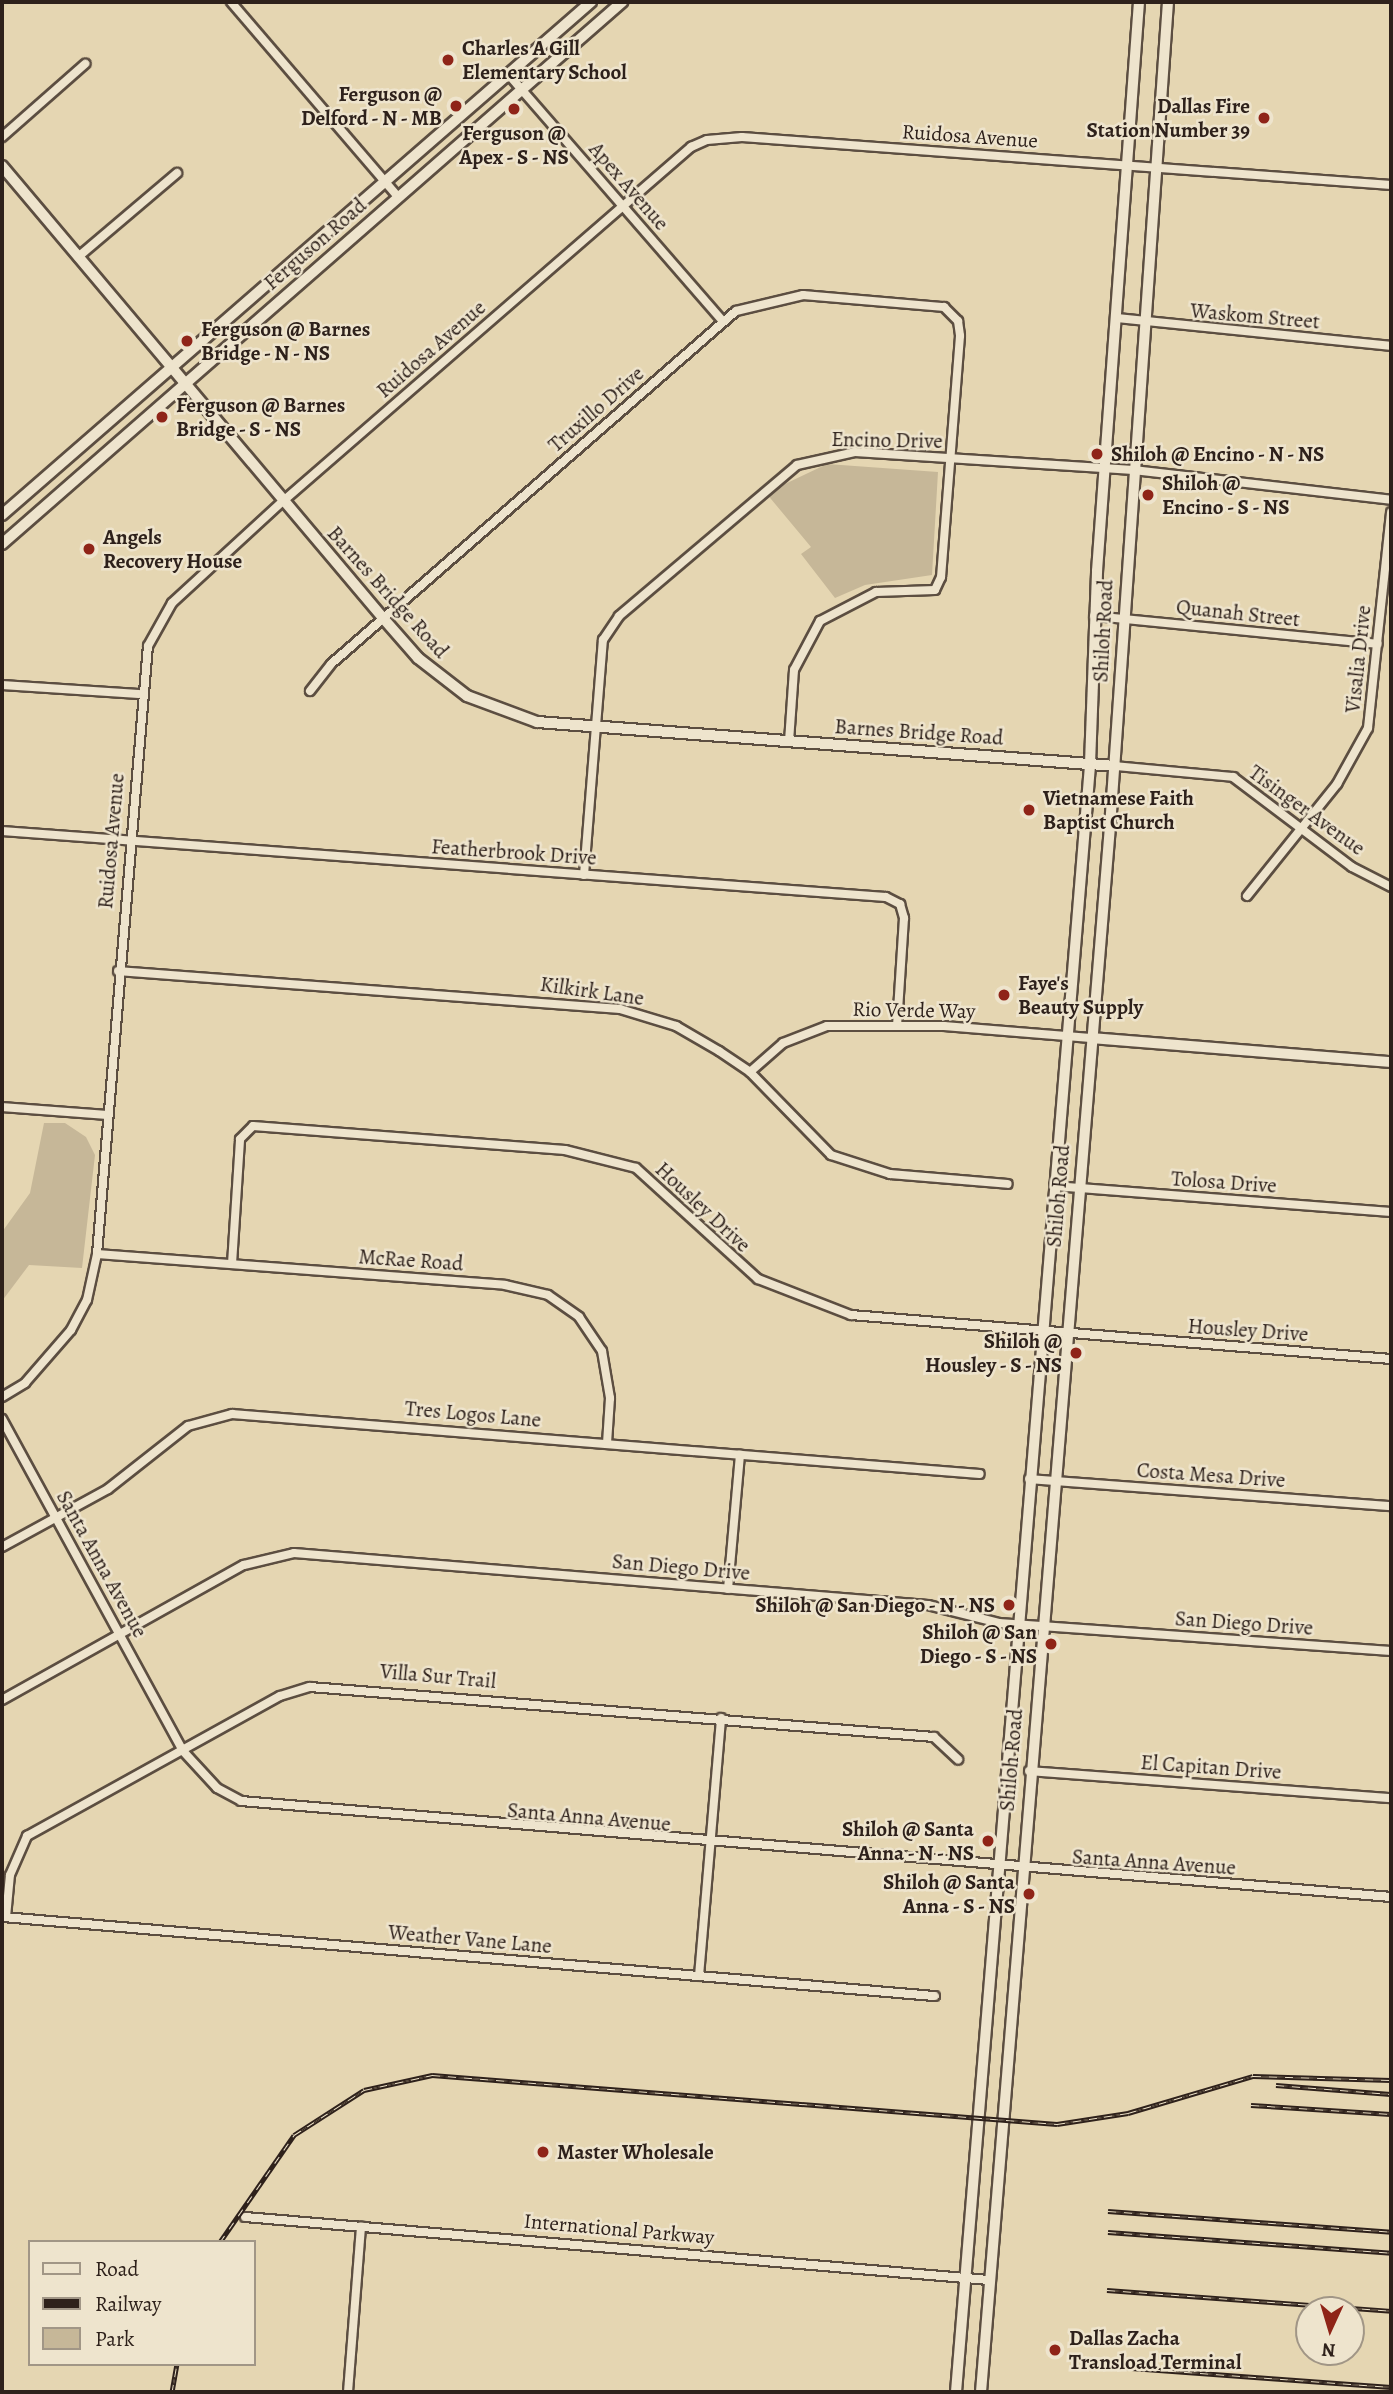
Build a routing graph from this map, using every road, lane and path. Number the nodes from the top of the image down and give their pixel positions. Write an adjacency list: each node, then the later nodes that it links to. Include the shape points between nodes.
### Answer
1 (231, 2): 14 (street)
2 (591, 2): 7 (main road, Ferguson Road)
3 (621, 2): 8 (main road, Ferguson Road)
4 (1139, 2): 10 (main road, Shiloh Road)
5 (1168, 2): 12 (main road, Shiloh Road)
6 (85, 64): 9 (street)
7 (508, 74): 8 (street, Apex Avenue); 14 (main road, Ferguson Road)
8 (522, 89): 16 (main road, Ferguson Road); 17 (street, Apex Avenue)
9 (2, 137)
10 (1127, 165): 12 (street, Ruidosa Avenue); 17 (street, Ruidosa Avenue, via 724,136 691,147); 19 (main road, Shiloh Road)
11 (2, 166): 18 (main road, Barnes Bridge Road)
12 (1155, 167): 15 (street, Ruidosa Avenue); 21 (main road, Shiloh Road)
13 (177, 173): 18 (street)
14 (385, 181): 16 (street); 23 (main road, Ferguson Road)
15 (1391, 185)
16 (398, 197): 24 (main road, Ferguson Road)
17 (623, 206): 20 (street, Apex Avenue); 29 (street, Ruidosa Avenue)
18 (78, 257): 23 (main road, Barnes Bridge Road)
19 (1116, 318): 21 (street, Waskom Street); 26 (main road, Shiloh Road)
20 (723, 321): 25 (street, Truxillo Drive, via 755,302 803,295 944,307 958,321); 34 (street, Truxillo Drive)
21 (1144, 323): 22 (street, Waskom Street); 27 (main road, Shiloh Road)
22 (1391, 346)
23 (172, 368): 24 (main road, Barnes Bridge Road); 31 (main road, Ferguson Road)
24 (185, 384): 29 (main road, Barnes Bridge Road); 32 (main road, Ferguson Road)
25 (953, 459): 26 (street, Encino Drive); 40 (street, Encino Drive, via 824,455 775,479 611,624 601,652); 41 (street, via 935,590 876,592 820,621 794,670)
26 (1106, 469): 27 (street, Encino Drive); 33 (main road, Shiloh Road)
27 (1133, 470): 28 (street, Encino Drive); 35 (main road, Shiloh Road)
28 (1391, 500)
29 (282, 502): 34 (main road, Barnes Bridge Road); 39 (street, Ruidosa Avenue, via 172,603 148,646)
30 (1391, 512): 36 (street, Visalia Drive)
31 (2, 515)
32 (2, 544)
33 (1094, 616): 35 (street, Quanah Street); 42 (main road, Shiloh Road)
34 (383, 618): 38 (street, Truxillo Drive); 40 (main road, Barnes Bridge Road, via 445,682 479,702 513,717)
35 (1124, 619): 36 (street, Quanah Street); 43 (main road, Shiloh Road)
36 (1378, 645): 44 (street, Visalia Drive, via 1368,728)
37 (2, 685): 39 (street)
38 (310, 691)
39 (139, 694): 46 (street, Ruidosa Avenue)
40 (595, 727): 41 (main road, Barnes Bridge Road); 47 (street, Encino Drive)
41 (789, 741): 42 (main road, Barnes Bridge Road)
42 (1090, 764): 43 (main road, Barnes Bridge Road); 52 (main road, Shiloh Road)
43 (1115, 766): 44 (street, Tisinger Avenue, via 1233,777); 53 (main road, Shiloh Road)
44 (1303, 827): 48 (street, Tisinger Avenue, via 1352,867); 49 (street, Visalia Drive)
45 (2, 831): 46 (street, Featherbrook Drive)
46 (129, 841): 47 (street, Featherbrook Drive); 50 (street, Ruidosa Avenue)
47 (584, 875): 51 (street, Featherbrook Drive, via 886,897 900,904)
48 (1391, 887)
49 (1247, 896)
50 (118, 971): 55 (street, Kilkirk Lane, via 620,1009 676,1026); 57 (street, Ruidosa Avenue)
51 (897, 1026): 52 (street, Rio Verde Way); 55 (street, Rio Verde Way, via 804,1032)
52 (1068, 1035): 53 (street, Rio Verde Way); 59 (main road, Shiloh Road)
53 (1091, 1038): 54 (main road); 60 (main road, Shiloh Road)
54 (1391, 1062)
55 (750, 1072): 58 (street, Kilkirk Lane, via 813,1143 859,1168)
56 (2, 1107): 57 (street)
57 (107, 1115): 62 (street, Ruidosa Avenue)
58 (1008, 1184)
59 (1054, 1186): 60 (street, Tolosa Drive); 64 (main road, Shiloh Road)
60 (1078, 1188): 61 (street, Tolosa Drive); 65 (main road, Shiloh Road)
61 (1391, 1212)
62 (97, 1254): 63 (street, McRae Road); 67 (street, Ruidosa Avenue, via 87,1300 71,1330 25,1383)
63 (232, 1264): 64 (street, Housley Drive, via 240,1139 253,1126 565,1150 636,1168 737,1264 813,1306 891,1320); 69 (street, McRae Road, via 505,1284 548,1295 579,1317 602,1351 610,1398)
64 (1041, 1332): 65 (street, Housley Drive); 72 (main road, Shiloh Road)
65 (1065, 1334): 66 (street, Housley Drive); 73 (main road, Shiloh Road)
66 (1391, 1359)
67 (2, 1397)
68 (2, 1419): 75 (street, Santa Anna Avenue)
69 (607, 1443): 70 (street, Tres Logos Lane); 75 (street, Tres Logos Lane, via 232,1414 188,1426 116,1485)
70 (740, 1455): 71 (street, Tres Logos Lane); 77 (street)
71 (980, 1474)
72 (1029, 1479): 73 (street, Costa Mesa Drive); 78 (main road, Shiloh Road)
73 (1052, 1481): 74 (street, Costa Mesa Drive); 79 (main road, Shiloh Road)
74 (1391, 1506)
75 (55, 1518): 76 (street, Tres Logos Lane); 80 (street, Santa Anna Avenue)
76 (2, 1547)
77 (728, 1589): 78 (street, San Diego Drive, via 928,1605); 80 (street, San Diego Drive, via 295,1553 244,1566)
78 (1017, 1624): 79 (street, San Diego Drive); 89 (main road, Shiloh Road)
79 (1041, 1626): 81 (street, San Diego Drive); 86 (main road, Shiloh Road)
80 (121, 1633): 82 (street, San Diego Drive); 84 (street, Santa Anna Avenue)
81 (1391, 1651)
82 (2, 1700)
83 (721, 1718): 84 (street, Villa Sur Trail, via 320,1687 280,1696); 85 (street, Villa Sur Trail, via 934,1737); 88 (street)
84 (183, 1751): 88 (street, Santa Anna Avenue, via 216,1788 265,1808); 92 (street, Villa Sur Trail, via 27,1836 10,1875)
85 (958, 1759)
86 (1029, 1771): 87 (street, El Capitan Drive); 90 (main road, Shiloh Road)
87 (1391, 1798)
88 (711, 1845): 89 (street, Santa Anna Avenue); 93 (street)
89 (996, 1868): 90 (street, Santa Anna Avenue); 97 (main road, Shiloh Road)
90 (1021, 1870): 91 (street, Santa Anna Avenue); 98 (main road, Shiloh Road)
91 (1391, 1897)
92 (4, 1917): 93 (street, Weather Vane Lane)
93 (699, 1976): 94 (street, Weather Vane Lane)
94 (935, 1996)
95 (245, 2217): 96 (street, International Parkway)
96 (360, 2227): 97 (street, International Parkway); 99 (street)
97 (964, 2277): 98 (street, International Parkway); 100 (main road, Shiloh Road)
98 (989, 2280): 101 (main road, Shiloh Road)
99 (348, 2392)
100 (956, 2392)
101 (981, 2392)

